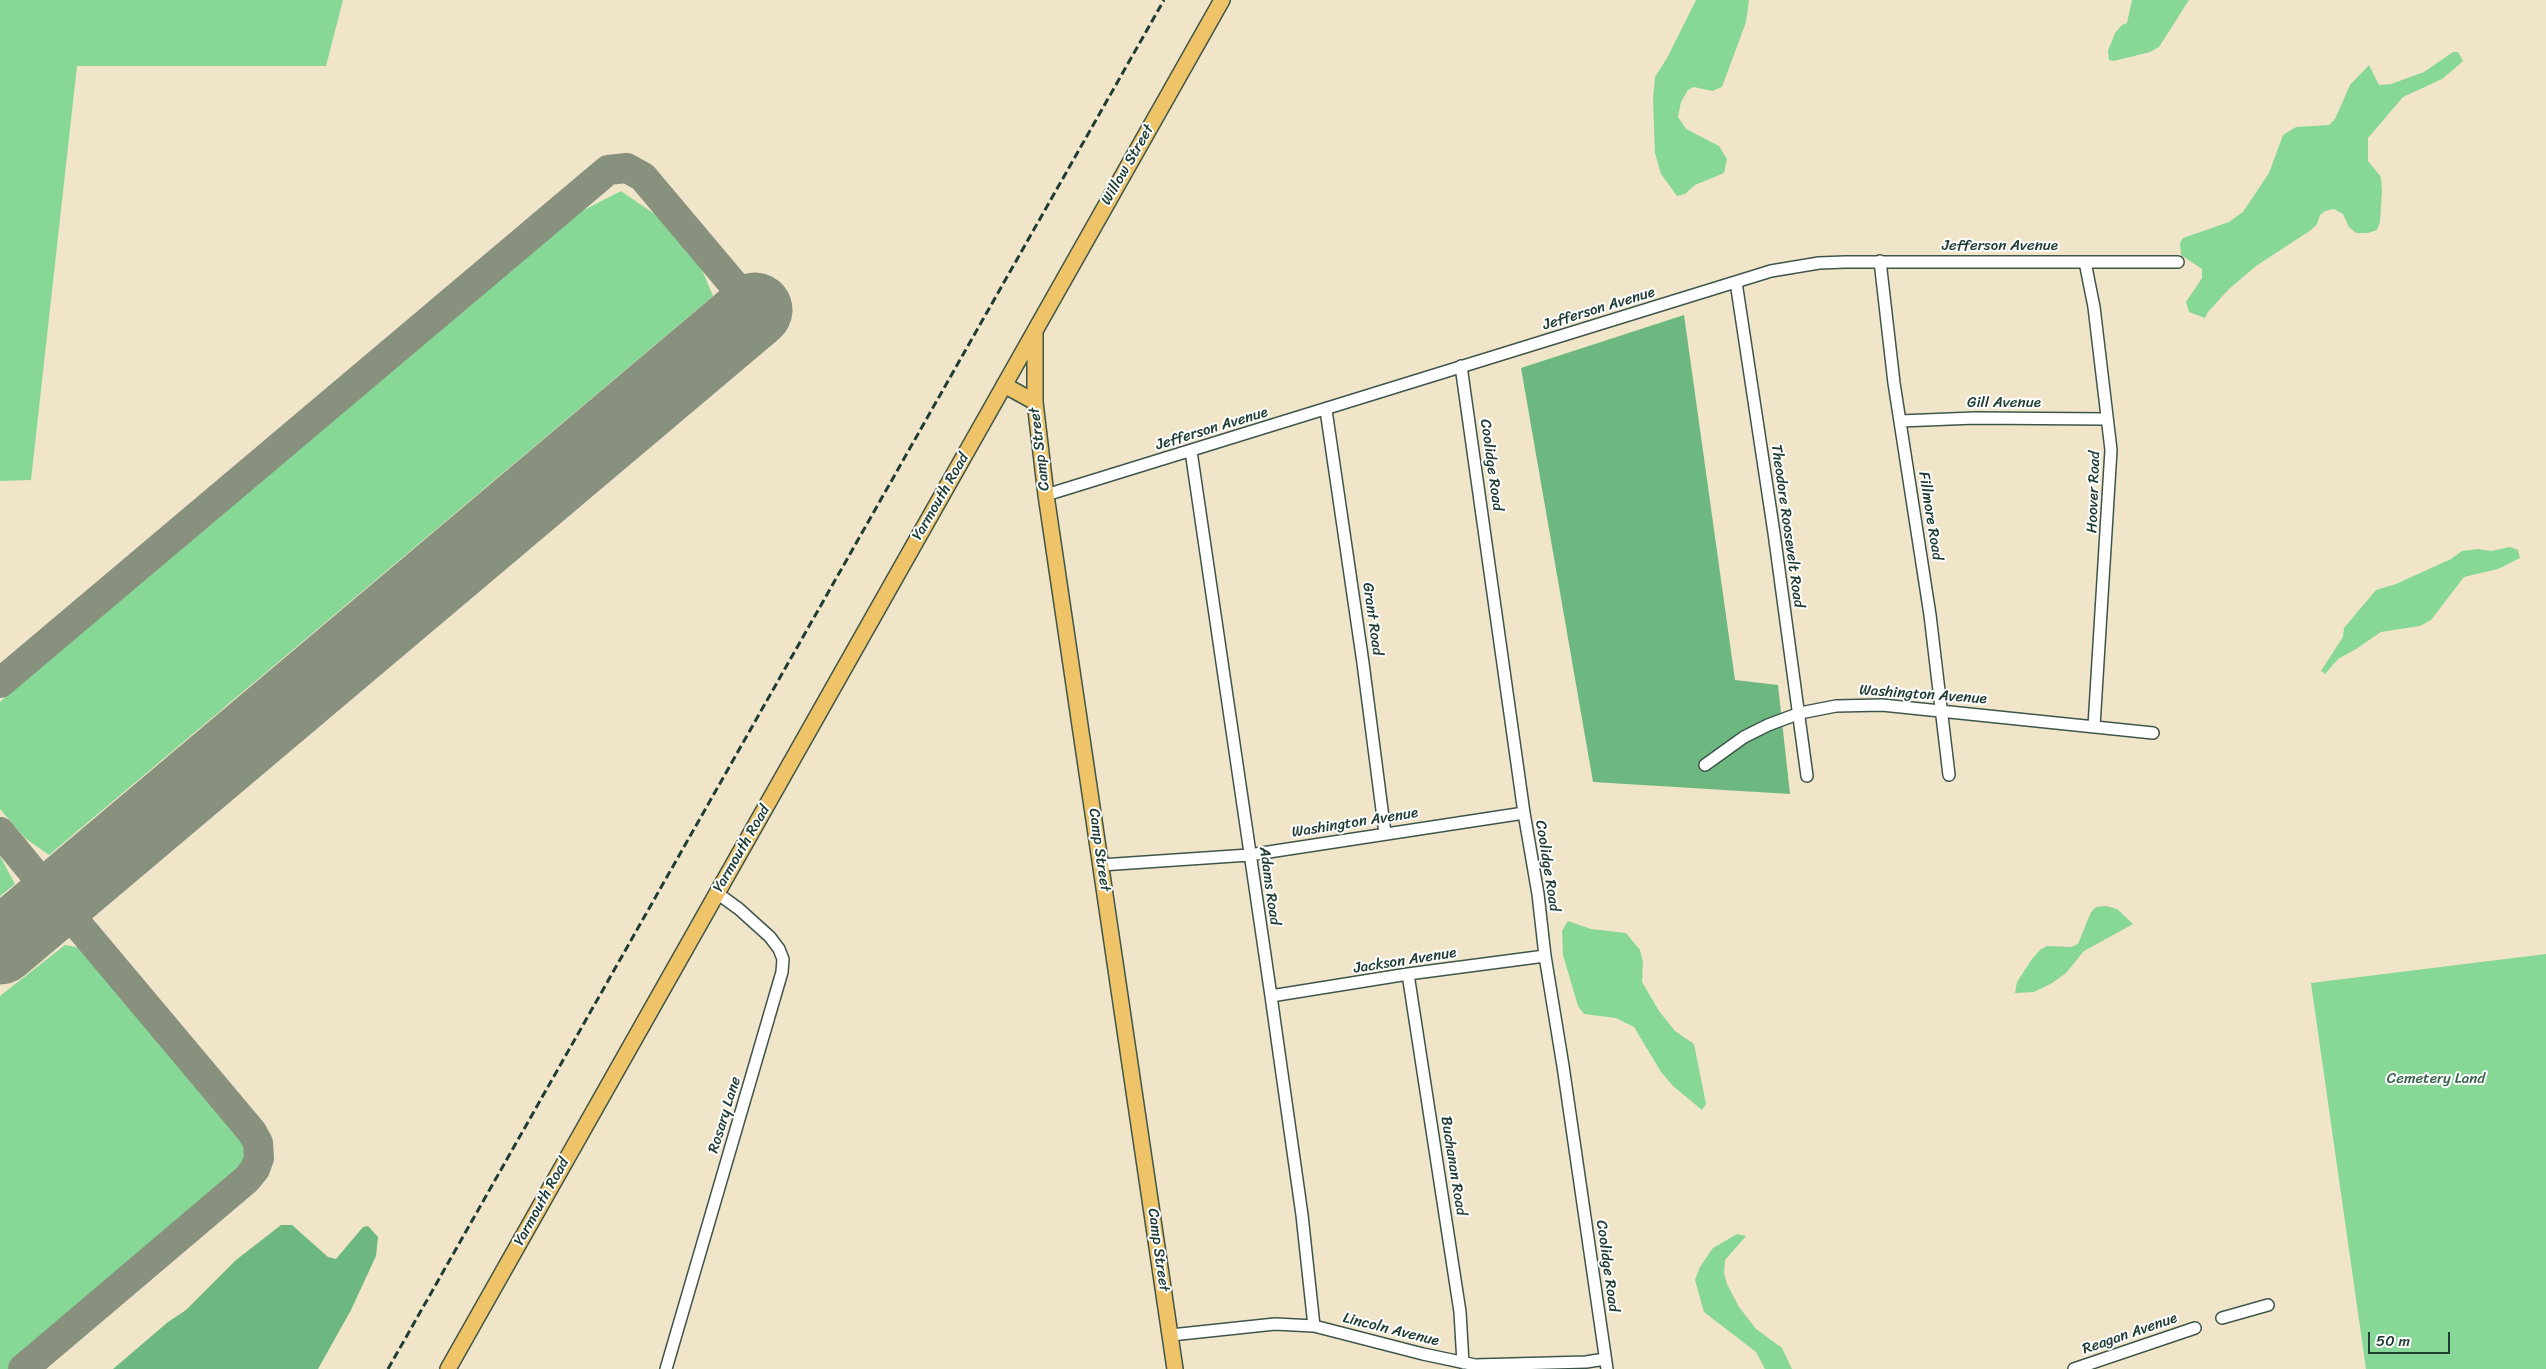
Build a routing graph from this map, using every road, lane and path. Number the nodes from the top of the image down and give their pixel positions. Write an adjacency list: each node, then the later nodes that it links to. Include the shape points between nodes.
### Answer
1 (1222, 0): 6 (main road, Willow Street)
2 (1880, 261): 3 (street, Jefferson Avenue); 5 (street, Jefferson Avenue, via 1819,263 1771,271); 12 (street, Fillmore Road)
3 (2085, 262): 4 (street, Jefferson Avenue); 11 (street, Hoover Road)
4 (2178, 262)
5 (1736, 282): 7 (street, Jefferson Avenue); 16 (street, Theodore Roosevelt Road)
6 (1035, 329): 8 (main road, Yarmouth Road); 9 (main road, Camp Street)
7 (1461, 366): 10 (street, Jefferson Avenue); 22 (street, Coolidge Road)
8 (1004, 385): 9 (main road); 26 (main road, Yarmouth Road)
9 (1034, 402): 14 (main road, Camp Street)
10 (1326, 410): 13 (street, Jefferson Avenue); 23 (street, Grant Road, via 1362,653)
11 (2108, 419): 12 (street, Gill Avenue, via 1975,418); 17 (street, Hoover Road, via 2110,479)
12 (1900, 422): 15 (street, Fillmore Road, via 1930,615)
13 (1191, 451): 14 (street, Jefferson Avenue); 24 (street, Adams Road)
14 (1046, 495): 25 (main road, Camp Street)
15 (1940, 710): 16 (street, Washington Avenue, via 1868,704); 17 (street, Washington Avenue); 20 (street, Fillmore Road)
16 (1800, 713): 19 (street, Washington Avenue, via 1744,738); 21 (street, Theodore Roosevelt Road)
17 (2094, 726): 18 (street, Washington Avenue)
18 (2153, 732)
19 (1705, 765)
20 (1949, 775)
21 (1807, 776)
22 (1524, 813): 23 (street, Washington Avenue); 27 (street, Coolidge Road)
23 (1384, 833): 24 (street, Washington Avenue)
24 (1249, 855): 25 (street, Washington Avenue); 29 (street, Adams Road)
25 (1101, 865): 34 (main road, Camp Street)
26 (716, 893): 37 (main road, Yarmouth Road); 38 (street, Rosary Lane, via 770,937 783,959 782,972)
27 (1545, 956): 28 (street, Jackson Avenue); 36 (street, Coolidge Road)
28 (1408, 974): 29 (street, Jackson Avenue); 35 (street, Buchanan Road, via 1460,1312)
29 (1271, 996): 32 (street, Adams Road, via 1302,1214)
30 (2268, 1305): 31 (street)
31 (2222, 1318)
32 (1314, 1326): 34 (street, Lincoln Avenue, via 1275,1324); 35 (street, Lincoln Avenue)
33 (2195, 1328): 40 (street, Reagan Avenue)
34 (1171, 1335): 39 (main road, Camp Street)
35 (1462, 1363): 36 (street, Lincoln Avenue)
36 (1606, 1364)
37 (448, 1369)
38 (666, 1369)
39 (1174, 1369)
40 (2074, 1369)

